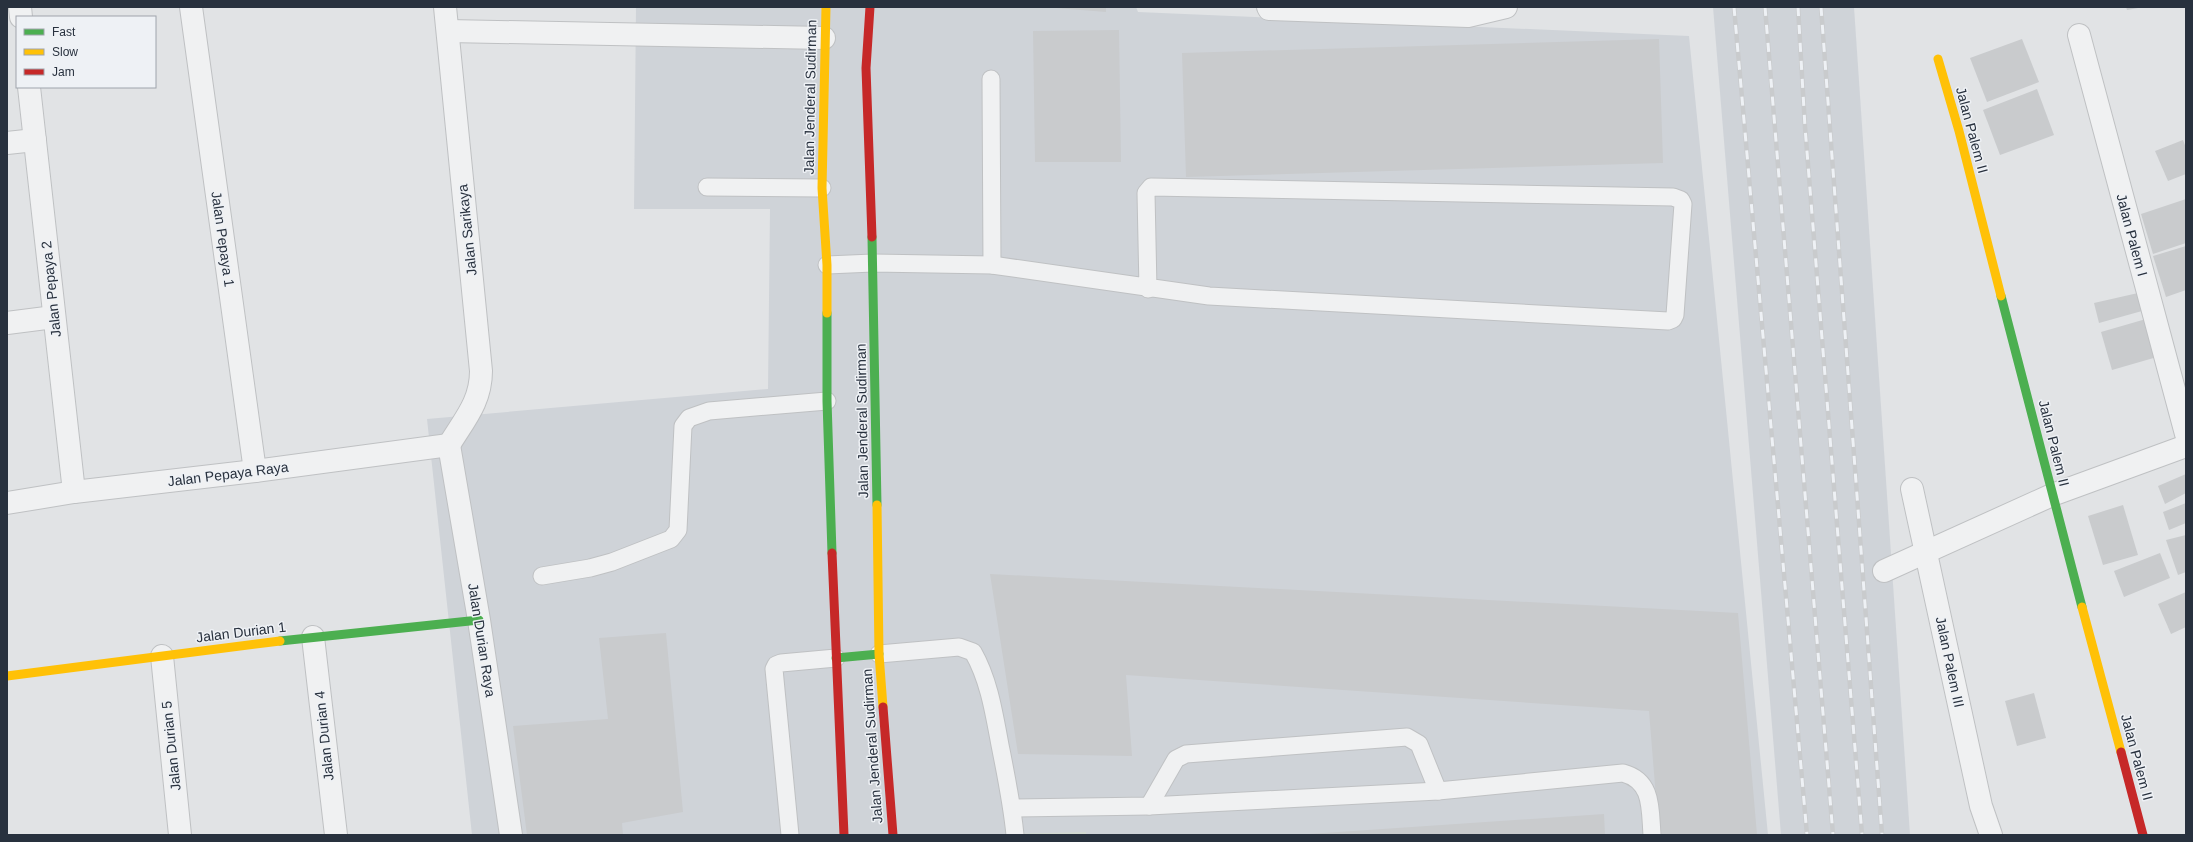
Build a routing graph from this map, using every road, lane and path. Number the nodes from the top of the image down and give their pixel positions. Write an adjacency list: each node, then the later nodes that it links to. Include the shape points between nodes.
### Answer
1 (191, 7): 27 (street, Jalan Pepaya 1)
2 (445, 7): 7 (street, Jalan Sarikaya)
3 (826, 7): 9 (main road, Jalan Jenderal Sudirman)
4 (870, 7): 17 (main road, Jalan Jenderal Sudirman, via 866,68)
5 (1268, 7): 6 (street, via 1468,16)
6 (1506, 7)
7 (448, 31): 9 (street); 25 (street, Jalan Sarikaya, via 481,371 481,387 476,401)
8 (2079, 35): 24 (street, Jalan Palem I)
9 (824, 38): 16 (main road, Jalan Jenderal Sudirman)
10 (1938, 59): 30 (main road, Jalan Palem II, via 1961,138)
11 (991, 79): 19 (lane)
12 (29, 88): 13 (street, Jalan Pepaya 2)
13 (35, 140): 14 (street); 21 (street, Jalan Pepaya 2)
14 (7, 143)
15 (707, 187): 16 (lane)
16 (822, 188): 18 (main road, Jalan Jenderal Sudirman)
17 (873, 263): 18 (lane); 19 (lane); 37 (main road, Jalan Jenderal Sudirman)
18 (827, 265): 23 (main road, Jalan Jenderal Sudirman)
19 (992, 265): 20 (lane)
20 (1148, 289): 20 (lane, via 1146,193 1152,188 1673,197 1681,200 1683,204 1675,314 1673,319 1668,321 1209,296)
21 (54, 317): 22 (street); 29 (street, Jalan Pepaya 2)
22 (7, 323)
23 (827, 401): 34 (lane, via 709,411 689,418 683,426 678,530 671,539 612,562); 39 (main road, Jalan Jenderal Sudirman)
24 (2186, 434)
25 (449, 445): 27 (street, Jalan Pepaya Raya); 35 (street, Jalan Durian Raya)
26 (2186, 446): 30 (street)
27 (254, 471): 29 (street, Jalan Pepaya Raya)
28 (1912, 489): 32 (street, Jalan Palem III)
29 (74, 492): 31 (street, Jalan Pepaya Raya)
30 (2052, 495): 32 (street); 53 (main road, Jalan Palem II)
31 (7, 503)
32 (1925, 551): 33 (street); 52 (street, Jalan Palem III, via 1981,806)
33 (1884, 571)
34 (542, 576)
35 (479, 620): 36 (main road, Jalan Durian 1); 46 (street, Jalan Durian Raya)
36 (313, 637): 38 (main road, Jalan Durian 1); 45 (street, Jalan Durian 4)
37 (879, 654): 39 (main road); 43 (lane, via 959,647 973,652 981,667 991,701); 49 (main road, Jalan Jenderal Sudirman)
38 (162, 656): 40 (main road, Jalan Durian 1); 44 (street, Jalan Durian 5)
39 (836, 658): 47 (lane, via 781,663 774,669); 48 (main road, Jalan Jenderal Sudirman)
40 (7, 676)
41 (1438, 791): 42 (lane); 42 (lane, via 1419,744 1407,737 1186,754 1176,759); 51 (lane, via 1623,773 1633,776 1641,783 1650,802)
42 (1149, 806): 43 (lane)
43 (1012, 808): 50 (lane)
44 (180, 835)
45 (336, 835)
46 (511, 835)
47 (790, 835)
48 (844, 835)
49 (893, 835)
50 (1015, 835)
51 (1652, 835)
52 (1991, 835)
53 (2143, 835)

